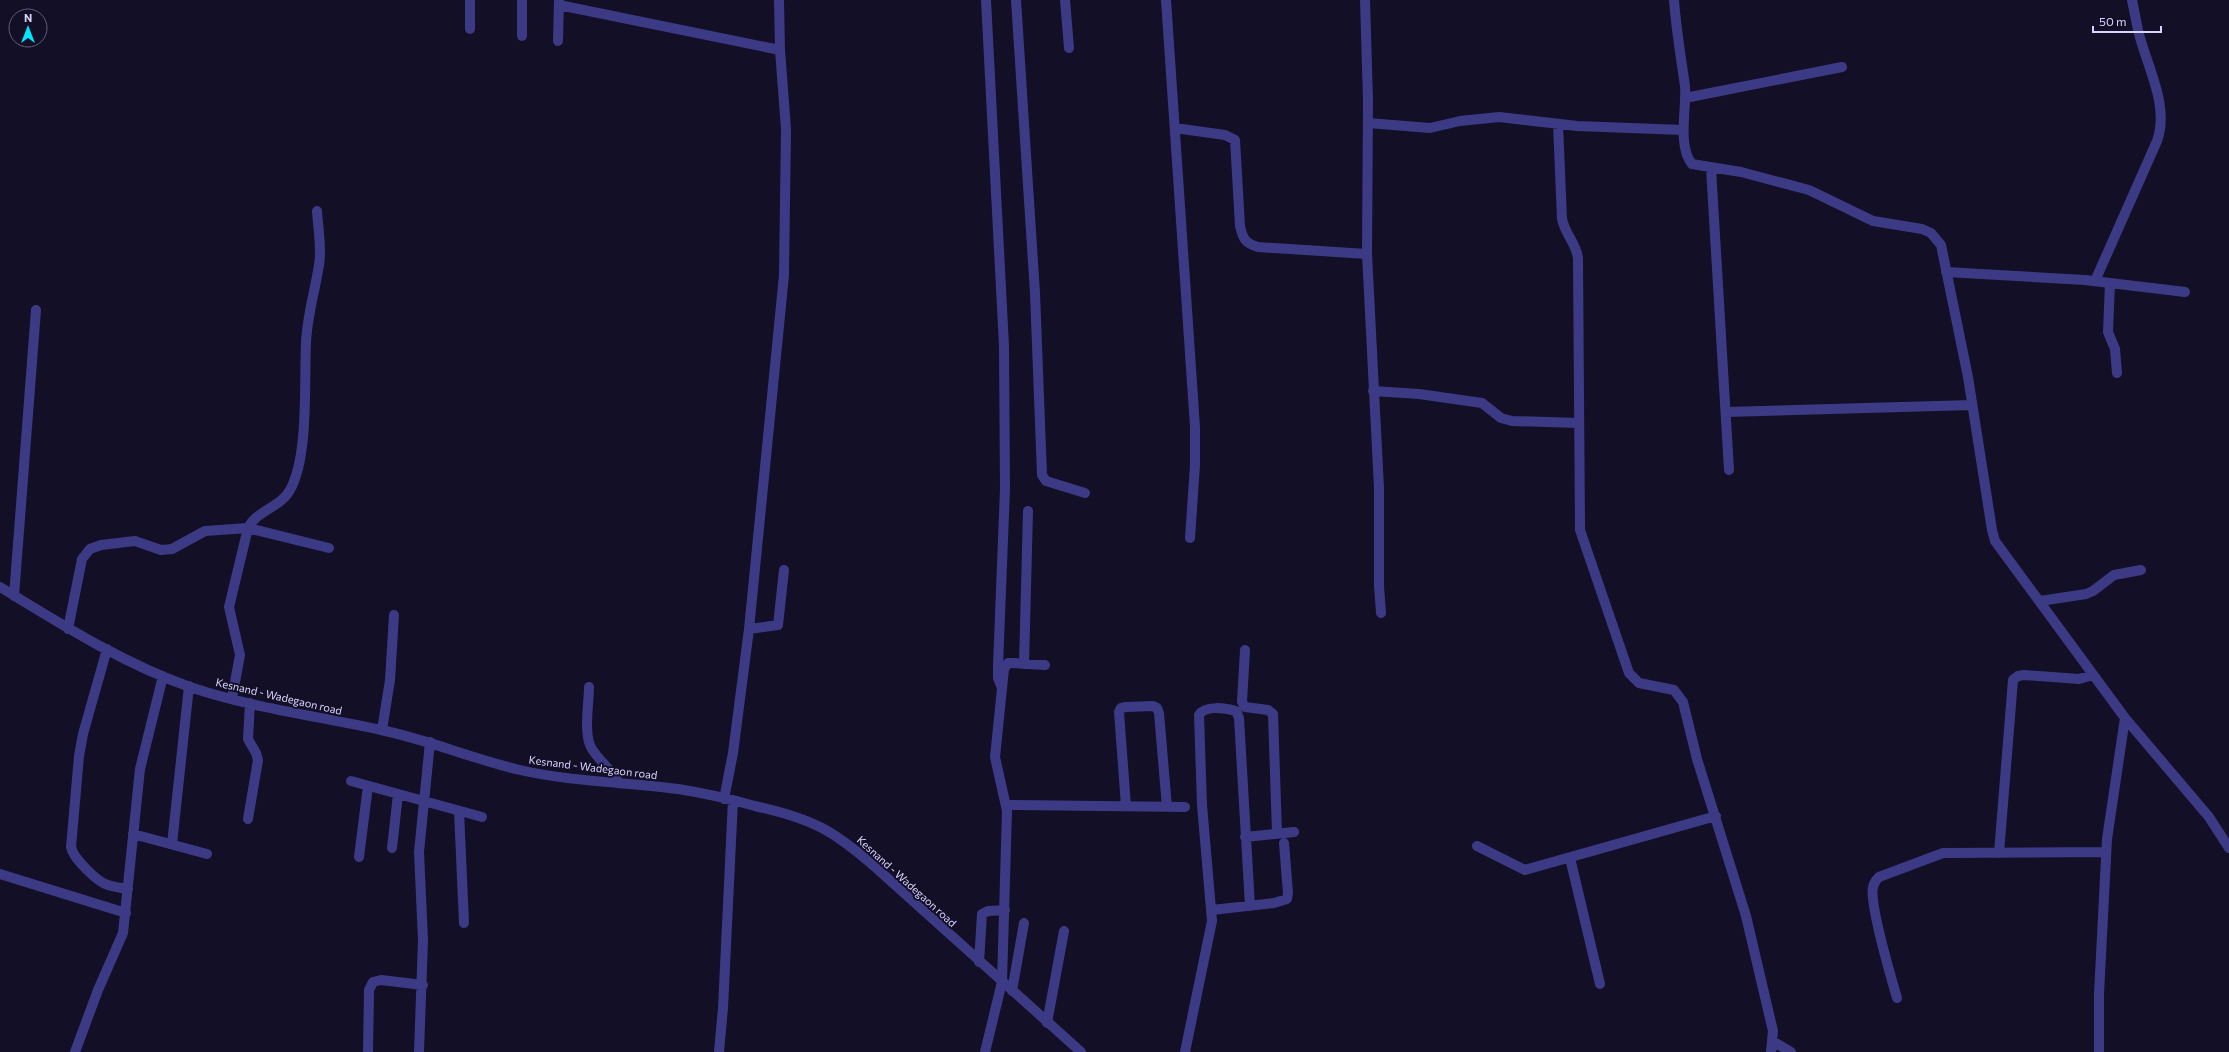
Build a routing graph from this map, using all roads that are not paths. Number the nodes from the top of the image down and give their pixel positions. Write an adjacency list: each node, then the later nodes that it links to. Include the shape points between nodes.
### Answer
1 (470, 0): 12 (street)
2 (522, 0): 13 (street)
3 (779, 0): 16 (street)
4 (986, 0): 59 (street, via 1004,346 1005,489 998,666 998,678)
5 (1016, 0): 37 (street, via 1035,293 1042,475 1046,481)
6 (1065, 0): 15 (street)
7 (1166, 0): 21 (street)
8 (1365, 0): 19 (street)
9 (1674, 0): 18 (street)
10 (2132, 0): 27 (street, via 2138,31 2156,88 2160,129)
11 (559, 2): 14 (street); 16 (street)
12 (470, 30)
13 (522, 36)
14 (558, 41)
15 (1069, 48)
16 (780, 50): 50 (street, via 786,129 784,276)
17 (1842, 67): 18 (street)
18 (1685, 98): 22 (street)
19 (1368, 123): 20 (street, via 1430,128 1460,121 1499,117); 25 (street)
20 (1558, 124): 22 (street); 35 (street, via 1562,220 1574,242 1578,258)
21 (1175, 128): 25 (street, via 1225,135 1235,140 1240,226 1246,243 1258,247); 40 (street, via 1195,427 1196,465)
22 (1684, 130): 23 (street, via 1689,160 1692,164)
23 (1711, 168): 26 (street, via 1741,172 1800,187 1873,221 1922,229 1931,233 1941,245); 34 (street)
24 (317, 211): 39 (street, via 319,260 308,324 304,428 298,466 286,496 252,522)
25 (1367, 254): 32 (street)
26 (1946, 272): 27 (street); 33 (street)
27 (2095, 282): 28 (street)
28 (2110, 283): 29 (street); 31 (street, via 2108,332 2117,356)
29 (2185, 292)
30 (36, 310): 45 (street)
31 (2117, 373)
32 (1373, 391): 35 (street, via 1419,394 1482,403 1501,418 1512,421); 47 (street, via 1379,488)
33 (1972, 405): 34 (street); 46 (street, via 1995,541)
34 (1726, 412): 36 (street)
35 (1579, 423): 78 (street, via 1582,539 1629,673 1639,683 1674,690 1683,702 1697,759)
36 (1730, 470)
37 (1085, 493)
38 (1028, 511): 53 (street)
39 (248, 528): 41 (street); 49 (street, via 205,530 172,549 161,550 135,541 101,545 90,549 82,559); 60 (street, via 229,607 240,655)
40 (1190, 538)
41 (330, 548)
42 (784, 570): 50 (street, via 778,625)
43 (2141, 570): 46 (street, via 2114,575 2093,592)
44 (0, 587): 45 (street, Kesnand - Wadegaon road)
45 (14, 596): 49 (street, Kesnand - Wadegaon road)
46 (2040, 601): 55 (street)
47 (1381, 614)
48 (394, 615): 65 (street, via 390,680)
49 (68, 629): 51 (street, Kesnand - Wadegaon road)
50 (749, 629): 71 (street)
51 (107, 649): 56 (street, Kesnand - Wadegaon road); 96 (street, via 78,756 71,847 76,858 101,882)
52 (1245, 650): 62 (street, via 1242,702)
53 (1024, 664): 54 (street); 59 (street, via 1006,665)
54 (1044, 665)
55 (2093, 675): 64 (street); 91 (street, via 2079,679 2024,675 2013,680)
56 (163, 676): 57 (street, Kesnand - Wadegaon road); 83 (street, via 142,757)
57 (189, 686): 60 (street, Kesnand - Wadegaon road); 86 (street)
58 (589, 687): 68 (street, via 588,742 596,756 610,769)
59 (1002, 688): 73 (street, via 995,757)
60 (232, 698): 61 (street, Kesnand - Wadegaon road)
61 (250, 703): 65 (street, Kesnand - Wadegaon road); 80 (street, via 248,739 258,760)
62 (1244, 705): 63 (street); 82 (street, via 1268,710 1273,714)
63 (1237, 713): 84 (street, via 1240,718); 99 (street, via 1229,709 1207,709 1199,715 1202,805)
64 (2125, 718): 89 (street, via 2209,817); 90 (street)
65 (382, 730): 66 (street, Kesnand - Wadegaon road)
66 (430, 742): 68 (street, Kesnand - Wadegaon road, via 520,770); 72 (street)
67 (351, 781): 69 (street)
68 (619, 783): 71 (street, Kesnand - Wadegaon road)
69 (368, 786): 70 (street); 93 (street)
70 (398, 794): 72 (street); 88 (street)
71 (729, 799): 104 (street, Kesnand - Wadegaon road, via 800,818 849,844); 115 (street, via 723,1008)
72 (423, 800): 77 (street); 107 (street, via 419,852)
73 (1007, 805): 74 (street); 98 (street)
74 (1126, 806): 75 (street); 75 (street, via 1119,712 1121,708 1126,707 1153,706 1159,713)
75 (1167, 807): 76 (street)
76 (1185, 807)
77 (459, 811): 79 (street); 101 (street)
78 (1716, 816): 94 (street); 111 (street, via 1746,916)
79 (482, 817)
80 (248, 819)
81 (1294, 832): 82 (street)
82 (1277, 833): 84 (street)
83 (133, 834): 86 (street); 96 (street)
84 (1245, 837): 97 (street)
85 (1284, 843): 97 (street, via 1287,899)
86 (172, 844): 92 (street)
87 (1477, 846): 94 (street, via 1525,870)
88 (392, 848)
89 (2229, 848)
90 (2106, 852): 91 (street); 121 (street, via 2099,994)
91 (1999, 853): 109 (street, via 1943,853 1874,881 1874,904)
92 (208, 854)
93 (359, 857)
94 (1570, 858): 106 (street)
95 (0, 874): 100 (street)
96 (128, 889): 100 (street)
97 (1250, 906): 99 (street)
98 (1005, 910): 104 (street, via 982,914); 105 (street)
99 (1212, 910): 118 (street, via 1208,942)
100 (126, 913): 112 (street, via 123,933)
101 (464, 923)
102 (1024, 923): 108 (street)
103 (1064, 931): 110 (street)
104 (979, 962): 105 (street, Kesnand - Wadegaon road)
105 (1002, 982): 108 (street, Kesnand - Wadegaon road); 116 (street)
106 (1600, 984)
107 (423, 985): 113 (street, via 381,980 373,982 369,990); 114 (street)
108 (1012, 991): 110 (street, Kesnand - Wadegaon road)
109 (1897, 998)
110 (1046, 1023): 117 (street, Kesnand - Wadegaon road)
111 (1774, 1042): 119 (street); 120 (street)
112 (75, 1052)
113 (368, 1052)
114 (420, 1052)
115 (719, 1052)
116 (985, 1052)
117 (1081, 1052)
118 (1185, 1052)
119 (1771, 1052)
120 (1791, 1052)
121 (2099, 1052)

